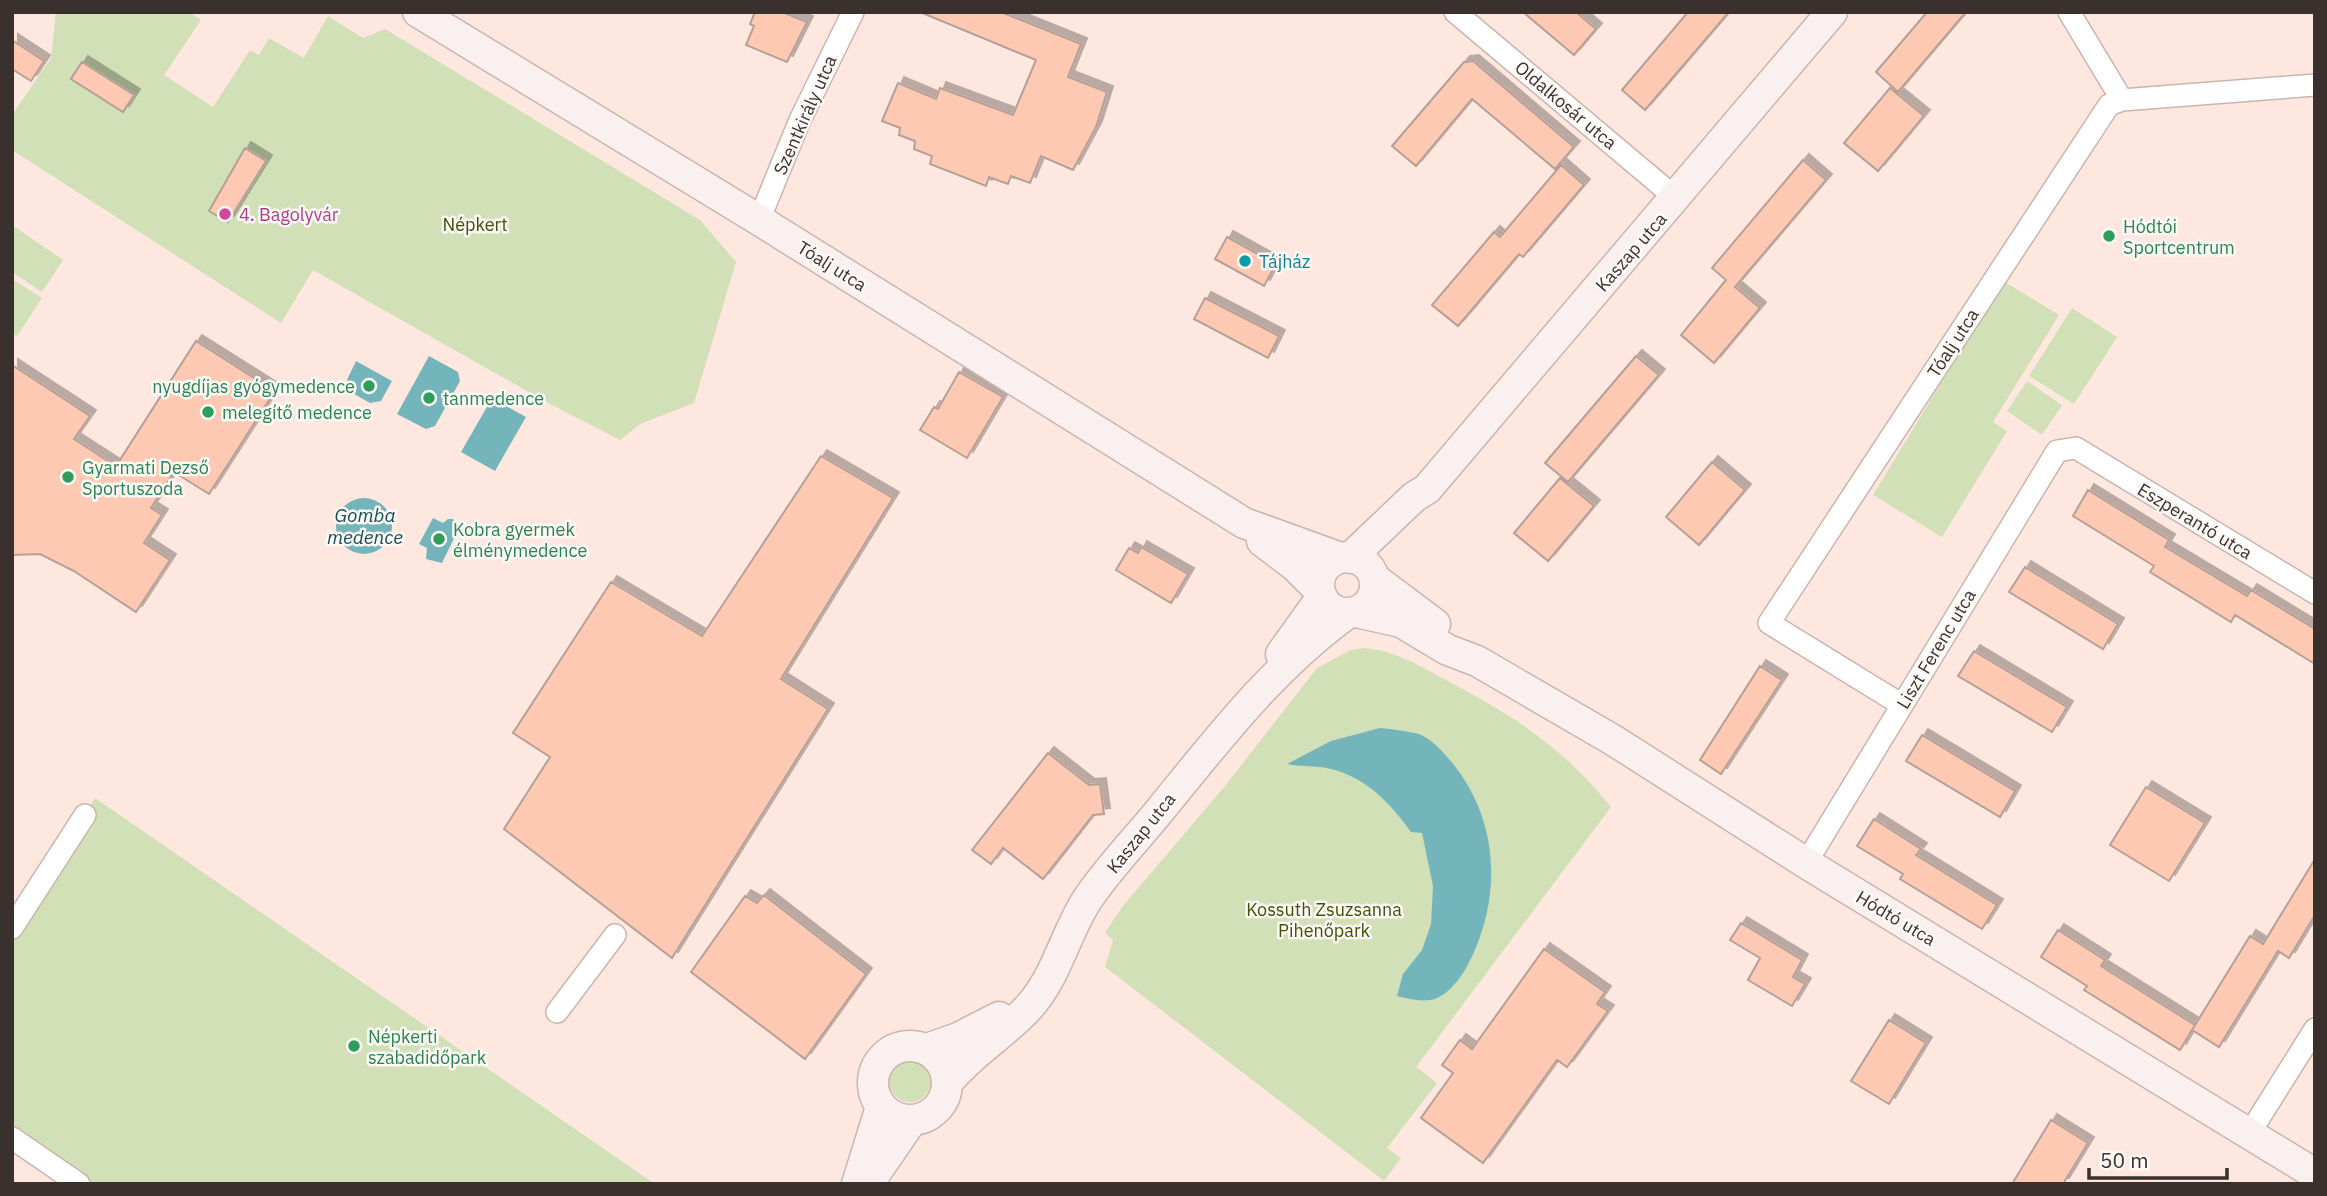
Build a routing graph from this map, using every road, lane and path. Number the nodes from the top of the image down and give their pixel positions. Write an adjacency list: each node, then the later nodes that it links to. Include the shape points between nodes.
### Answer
1 (418, 12): 9 (street, Tóalj utca)
2 (853, 12): 9 (street, Szentkirály utca, via 800,120)
3 (1455, 12): 8 (street, Oldalkosár utca)
4 (1832, 12): 8 (street, Kaszap utca)
5 (2069, 12): 7 (street)
6 (2315, 85): 7 (street)
7 (2122, 100): 18 (street, Tóalj utca, via 2109,105 1769,623)
8 (1677, 199): 12 (street, Kaszap utca, via 1427,489 1414,498)
9 (759, 220): 11 (street, Tóalj utca)
10 (2076, 448): 13 (street, Eszperantó utca); 18 (street, Liszt Ferenc utca, via 2057,451)
11 (1244, 523): 12 (street, Tóalj utca); 14 (street, Tóalj utca)
12 (1360, 568): 14 (street, via 1333,562 1322,574); 15 (street, via 1373,596); 16 (street, Hódtó utca, via 1457,638)
13 (2315, 593)
14 (1321, 594): 15 (street, via 1332,609); 17 (street, Kaszap utca)
15 (1352, 612): 16 (street, Hódtó utca, via 1401,622); 17 (street, Kaszap utca)
16 (1477, 661): 20 (street, Hódtó utca)
17 (1264, 685): 23 (street, Kaszap utca, via 1087,901)
18 (1902, 705): 20 (street, Liszt Ferenc utca)
19 (85, 815): 21 (street)
20 (1807, 863): 30 (street, Hódtó utca)
21 (12, 928)
22 (615, 935): 24 (street)
23 (1038, 994): 26 (street, via 958,1038); 27 (street, Kaszap utca, via 1029,1008)
24 (557, 1012)
25 (2315, 1030): 30 (street)
26 (927, 1049): 27 (street, via 942,1063); 28 (street, via 907,1045 882,1057 872,1082)
27 (947, 1083): 29 (street, via 937,1108)
28 (881, 1107): 29 (street, via 892,1116); 34 (street)
29 (912, 1120): 35 (street)
30 (2249, 1134): 32 (street, Hódtó utca)
31 (12, 1138): 33 (street)
32 (2315, 1174)
33 (79, 1184)
34 (857, 1184)
35 (868, 1184)

